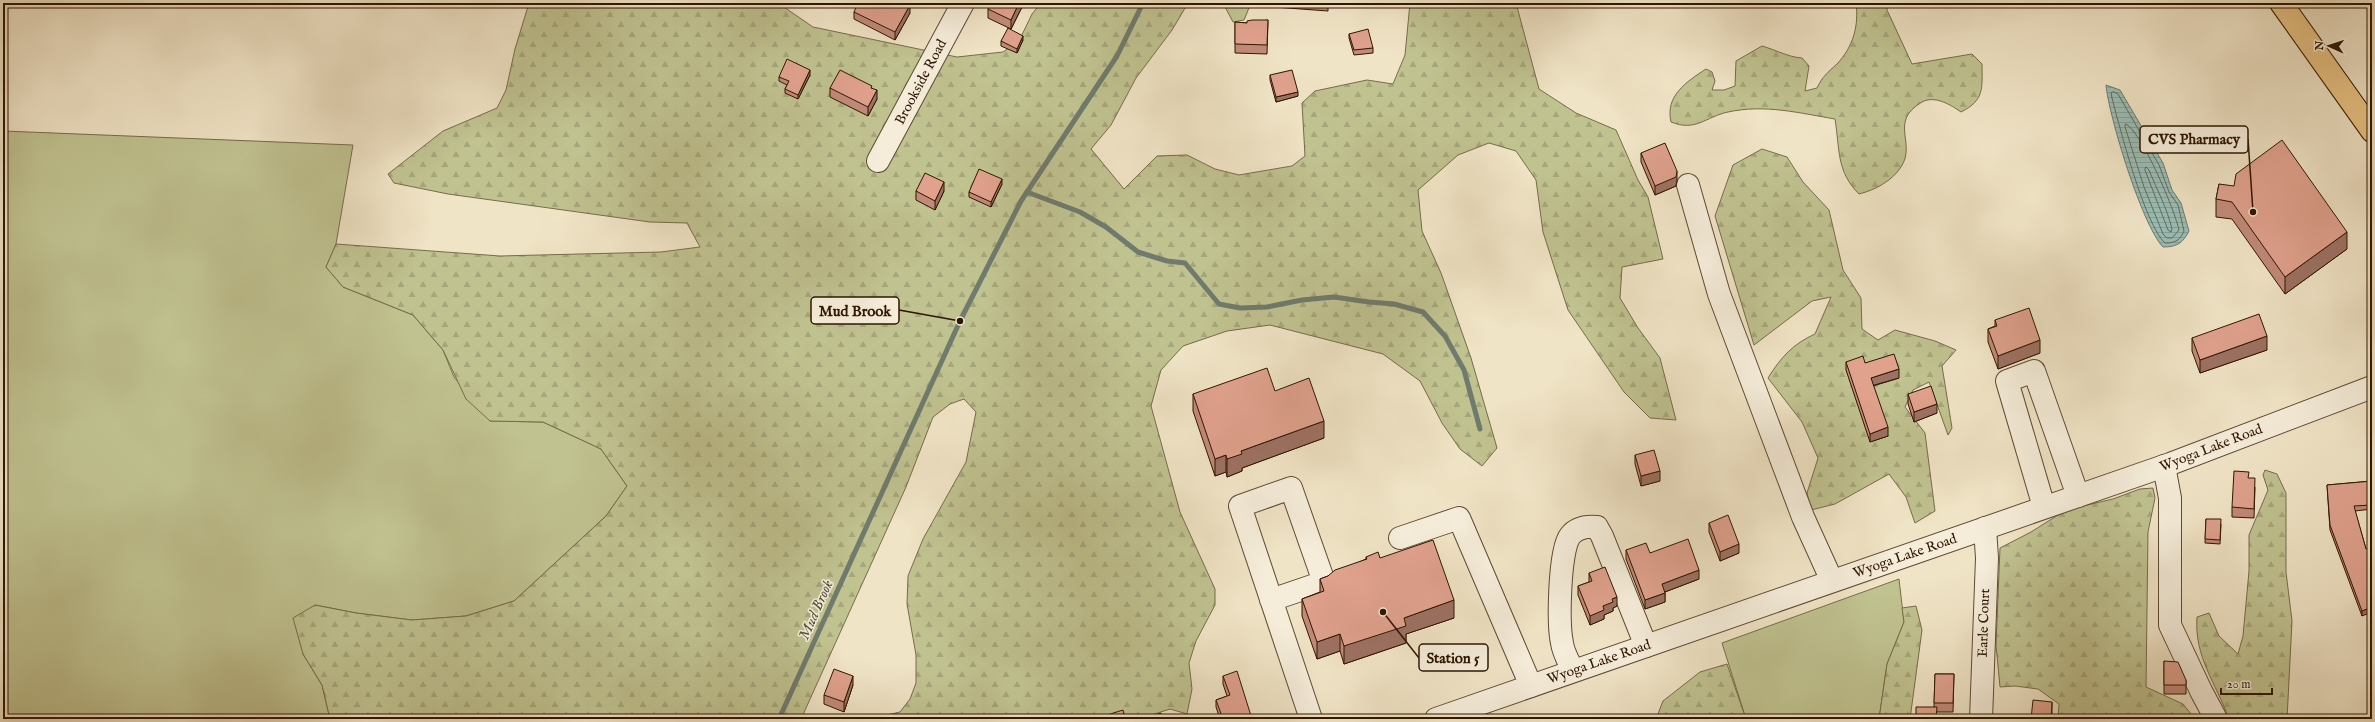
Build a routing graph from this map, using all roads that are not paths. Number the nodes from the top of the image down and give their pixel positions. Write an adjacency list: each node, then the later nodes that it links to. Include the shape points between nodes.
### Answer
1 (963, 3): 4 (street, Brookside Road)
2 (2281, 3): 3 (main road)
3 (2372, 130)
4 (878, 161)
5 (1688, 185): 12 (street, via 1719,294 1803,517)
6 (2372, 387): 7 (street, Wyoga Lake Road)
7 (2164, 466): 8 (street, Wyoga Lake Road); 20 (street, via 2170,498 2170,625 2200,691)
8 (2078, 496): 9 (street, Wyoga Lake Road); 9 (street, via 2034,371 2007,381)
9 (2044, 507): 10 (street, Wyoga Lake Road)
10 (1985, 528): 12 (street, Wyoga Lake Road); 19 (street, Earle Court, via 1987,558)
11 (1400, 538): 16 (street, via 1459,518)
12 (1832, 581): 14 (street, Wyoga Lake Road)
13 (1272, 600): 13 (street, via 1240,506 1291,488 1324,582); 18 (street)
14 (1646, 646): 15 (street, Wyoga Lake Road); 15 (street, via 1602,536 1597,527 1583,526 1569,537 1564,560 1559,621 1562,645)
15 (1573, 671): 16 (street, Wyoga Lake Road)
16 (1531, 686): 17 (street, Wyoga Lake Road)
17 (1446, 717)
18 (1311, 719)
19 (1981, 719)
20 (2216, 719)

